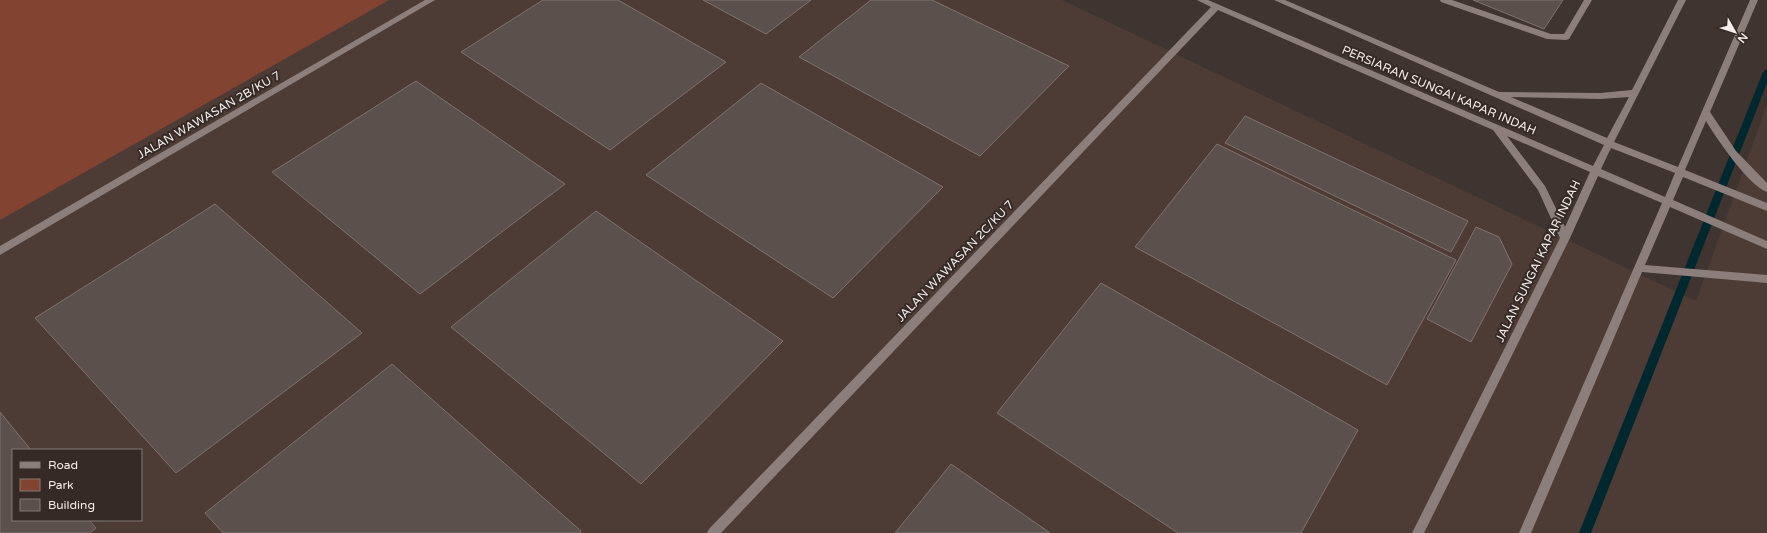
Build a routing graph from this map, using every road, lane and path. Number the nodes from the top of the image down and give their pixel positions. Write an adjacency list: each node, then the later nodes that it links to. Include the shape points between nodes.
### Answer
1 (431, 0): 21 (street, JALAN WAWASAN 2B/KU 7)
2 (1201, 0): 8 (street, PERSIARAN SUNGAI KAPAR INDAH)
3 (1278, 0): 10 (street, PERSIARAN SUNGAI KAPAR INDAH)
4 (1444, 0): 5 (street, via 1550,37 1566,37)
5 (1588, 0)
6 (1682, 0): 9 (street, JALAN SUNGAI KAPAR INDAH)
7 (1754, 0): 11 (street)
8 (1216, 7): 12 (street, PERSIARAN SUNGAI KAPAR INDAH); 24 (street, JALAN WAWASAN 2C/KU 7)
9 (1635, 93): 10 (street, via 1600,96); 13 (street, JALAN SUNGAI KAPAR INDAH)
10 (1496, 94): 13 (street, PERSIARAN SUNGAI KAPAR INDAH)
11 (1706, 113): 15 (street); 16 (street, via 1727,148)
12 (1495, 128): 14 (street, PERSIARAN SUNGAI KAPAR INDAH); 19 (street, via 1542,188)
13 (1609, 143): 14 (street, JALAN SUNGAI KAPAR INDAH); 15 (street, PERSIARAN SUNGAI KAPAR INDAH)
14 (1595, 171): 17 (street, PERSIARAN SUNGAI KAPAR INDAH); 19 (street, JALAN SUNGAI KAPAR INDAH)
15 (1680, 172): 17 (street); 18 (street, PERSIARAN SUNGAI KAPAR INDAH)
16 (1767, 188)
17 (1668, 200): 20 (street, PERSIARAN SUNGAI KAPAR INDAH); 22 (street)
18 (1763, 205)
19 (1565, 238): 25 (street, JALAN SUNGAI KAPAR INDAH)
20 (1767, 244)
21 (0, 251)
22 (1639, 268): 23 (street); 26 (street)
23 (1767, 279)
24 (713, 533)
25 (1418, 533)
26 (1525, 533)

